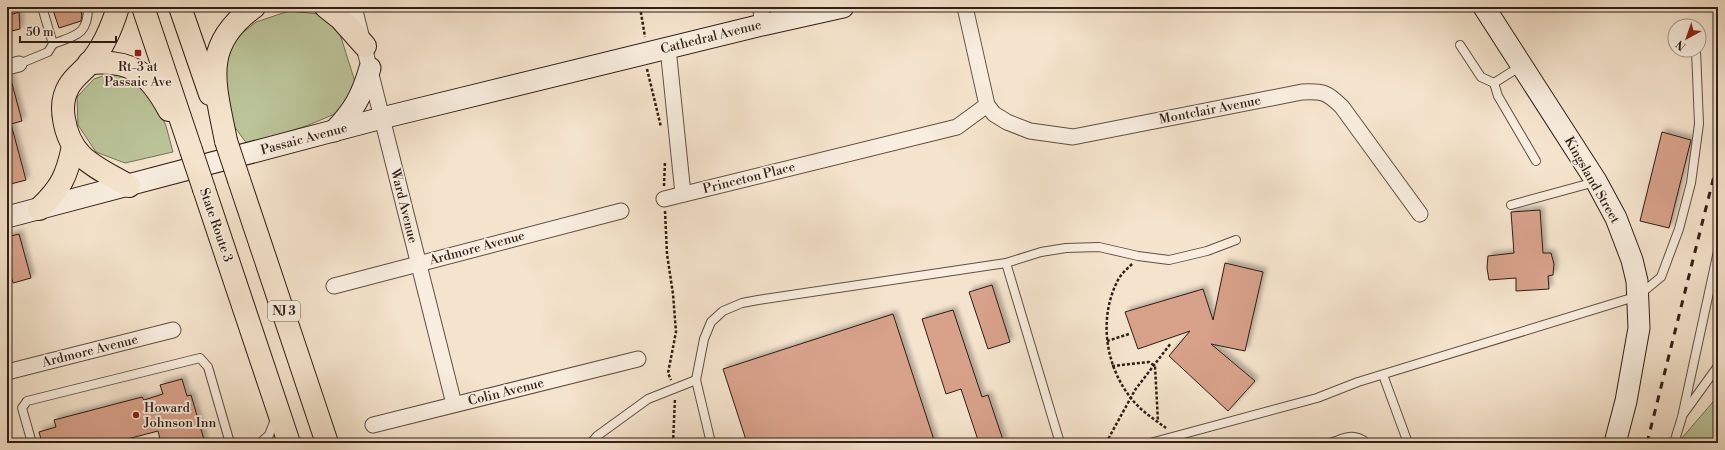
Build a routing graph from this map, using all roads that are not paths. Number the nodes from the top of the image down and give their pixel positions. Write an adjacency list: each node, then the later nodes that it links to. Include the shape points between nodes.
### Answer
1 (42, 7): 13 (lane)
2 (88, 7): 13 (lane, via 88,21 80,33)
3 (118, 7): 18 (highway, via 109,32)
4 (142, 7): 29 (highway, State Route 3 / NJ 3)
5 (180, 7): 27 (highway, NJ 3)
6 (254, 7): 27 (highway, via 240,17 220,44 215,76 216,93)
7 (326, 7): 15 (highway, via 340,18)
8 (354, 7): 15 (street, Ward Avenue)
9 (843, 7): 12 (main road, Cathedral Avenue)
10 (965, 7): 24 (street)
11 (1484, 7): 21 (main road, Kingsland Street)
12 (762, 16): 16 (main road, Cathedral Avenue)
13 (53, 44): 20 (lane, via 48,52)
14 (1460, 45): 23 (lane, via 1481,77)
15 (364, 46): 22 (street, Ward Avenue)
16 (668, 48): 19 (main road, Cathedral Avenue); 33 (street, Princeton Place)
17 (1696, 58): 45 (lane, via 1699,124 1691,183 1679,229 1662,277)
18 (89, 64): 28 (highway, via 77,74 64,99 66,132); 29 (highway, via 124,64 149,80)
19 (602, 64): 25 (main road, Passaic Avenue)
20 (13, 66)
21 (1522, 66): 23 (lane); 31 (main road, Kingsland Street)
22 (370, 68): 25 (street, Ward Avenue); 26 (main road, via 360,98 347,118)
23 (1494, 83): 30 (lane, via 1498,96)
24 (987, 105): 33 (street, Princeton Place, via 957,127); 38 (street, Montclair Avenue, via 994,114 1007,122 1030,131 1073,137 1302,92 1320,91 1330,95 1342,107)
25 (382, 118): 26 (main road, Passaic Avenue); 43 (street, Ward Avenue)
26 (334, 131): 32 (main road, Passaic Avenue)
27 (226, 141): 60 (highway, NJ 3, bridge)
28 (73, 146): 32 (highway, via 84,159); 36 (highway, via 66,174 56,192)
29 (191, 150): 53 (highway, State Route 3 / NJ 3, bridge)
30 (1536, 161)
31 (1596, 181): 35 (lane); 45 (main road, Kingsland Street, via 1626,242 1637,281)
32 (121, 188): 36 (main road, Passaic Avenue)
33 (683, 194): 34 (street)
34 (664, 199)
35 (1511, 205)
36 (39, 209): 39 (main road, Passaic Avenue)
37 (621, 211): 43 (street, Ardmore Avenue)
38 (1420, 214)
39 (7, 217)
40 (1236, 240): 42 (lane, via 1207,251 1169,260 1099,247 1041,252)
41 (1718, 251): 54 (lane)
42 (1006, 263): 51 (lane, via 742,303 723,311 711,322 704,340); 63 (lane)
43 (419, 264): 44 (street, Ardmore Avenue); 52 (street, Ward Avenue)
44 (334, 286)
45 (1638, 296): 50 (lane); 68 (main road, Kingsland Street, via 1639,328 1636,353)
46 (173, 330): 49 (street, Ardmore Avenue)
47 (638, 359): 52 (street, Colin Avenue)
48 (1718, 366): 54 (lane)
49 (7, 372)
50 (1383, 375): 64 (lane, via 1317,398); 67 (lane)
51 (696, 380): 61 (lane, via 648,399); 62 (lane)
52 (454, 404): 55 (street, Colin Avenue)
53 (279, 411): 58 (lane, via 269,435); 59 (highway, State Route 3 / NJ 3)
54 (1682, 417): 69 (lane)
55 (373, 424)
56 (31, 440): 57 (lane, via 22,408 27,401 200,358 208,367)
57 (230, 443)
58 (260, 443)
59 (289, 443)
60 (327, 443)
61 (591, 443)
62 (711, 443)
63 (1060, 443)
64 (1150, 443)
65 (1330, 443): 66 (lane, via 1353,436)
66 (1367, 443)
67 (1408, 443)
68 (1615, 443)
69 (1674, 443)

